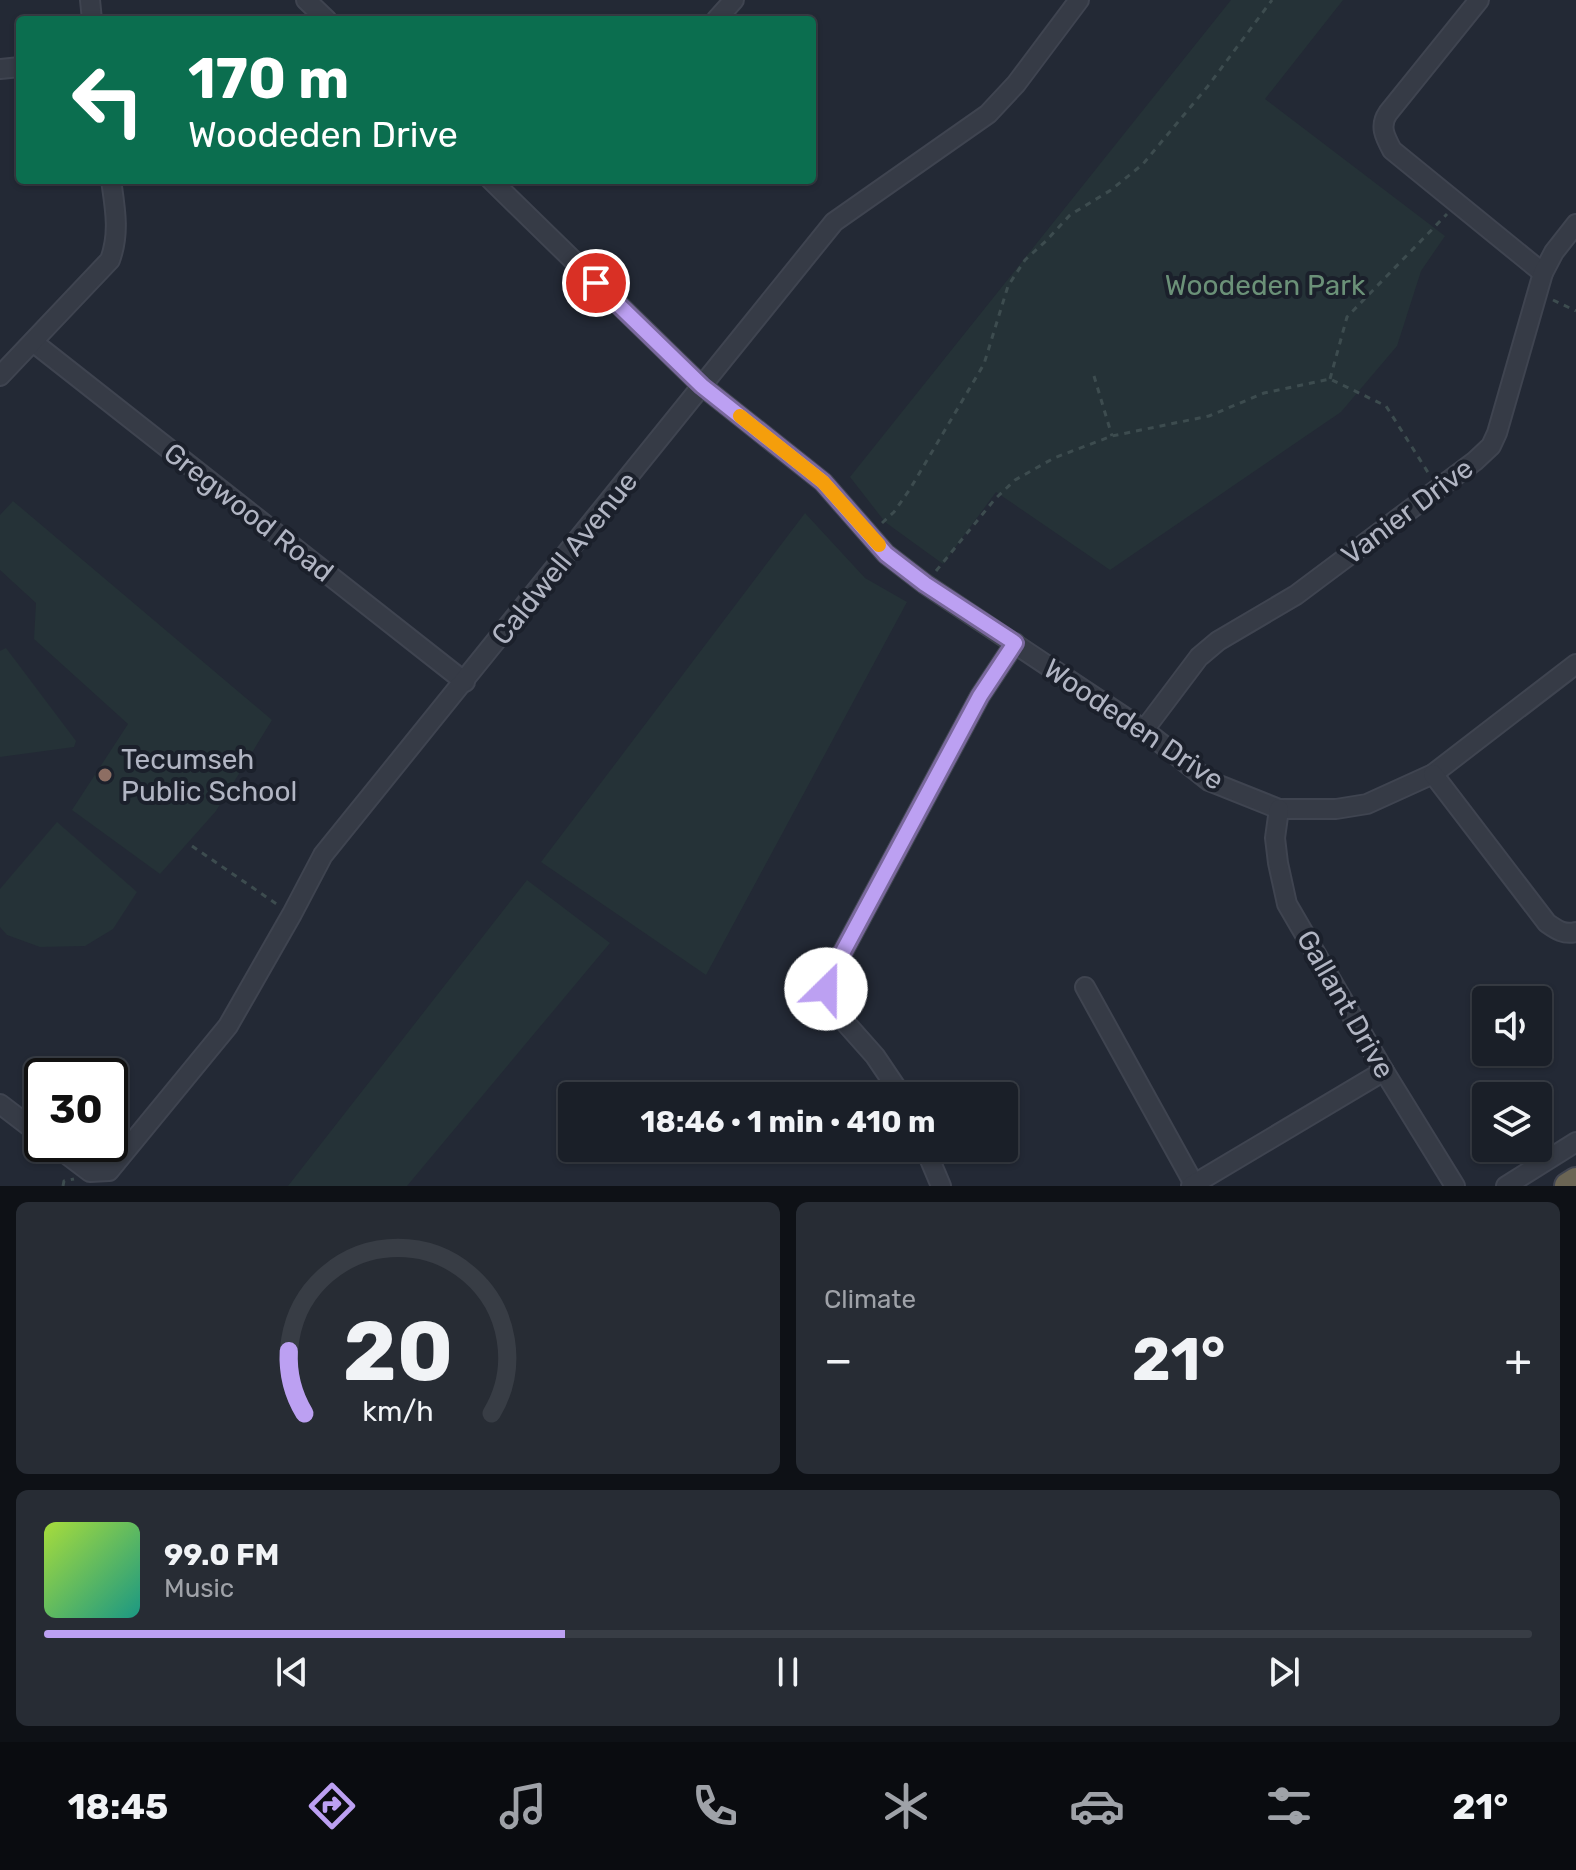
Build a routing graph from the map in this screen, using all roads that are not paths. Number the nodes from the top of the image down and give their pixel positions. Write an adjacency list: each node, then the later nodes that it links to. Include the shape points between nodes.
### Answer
1 (306, 0): 5 (street)
2 (734, 0): 6 (street)
3 (1079, 0): 13 (street, Caldwell Avenue, via 988,114 834,222)
4 (1479, 0): 10 (street, via 1388,113 1384,136 1392,150)
5 (323, 16)
6 (720, 16)
7 (112, 184): 11 (street, via 118,229 110,260)
8 (495, 184): 13 (street, Woodeden Drive)
9 (1576, 224): 10 (street, Vanier Drive)
10 (1543, 273): 17 (street, Vanier Drive, via 1491,446 1296,595 1218,641 1199,657)
11 (33, 342): 12 (street); 16 (street, Gregwood Road)
12 (0, 376)
13 (702, 386): 14 (street, Woodeden Drive, via 823,482 886,554); 16 (street, Caldwell Avenue)
14 (1015, 643): 17 (street, Woodeden Drive); 23 (street, via 980,696 826,989 835,1011)
15 (1576, 664): 18 (street, Woodeden Drive)
16 (465, 682): 27 (street, Caldwell Avenue, via 323,855 228,1026)
17 (1144, 730): 19 (street, Woodeden Drive, via 1209,781)
18 (1433, 774): 19 (street, Woodeden Drive, via 1367,804); 20 (street, via 1547,923 1557,931)
19 (1279, 809): 22 (street, Gallant Drive, via 1275,838 1287,904)
20 (1576, 932)
21 (1085, 987): 32 (street)
22 (1384, 1071): 32 (street); 34 (street, Gallant Drive)
23 (893, 1082)
24 (0, 1104): 25 (street)
25 (24, 1122)
26 (1576, 1142): 35 (street)
27 (128, 1148)
28 (77, 1162): 29 (street, Caldwell Avenue, via 90,1172 109,1171)
29 (116, 1162)
30 (931, 1162): 33 (street)
31 (1576, 1181): 36 (highway)
32 (1193, 1185)
33 (941, 1186)
34 (1455, 1186)
35 (1506, 1186)
36 (1568, 1186)

